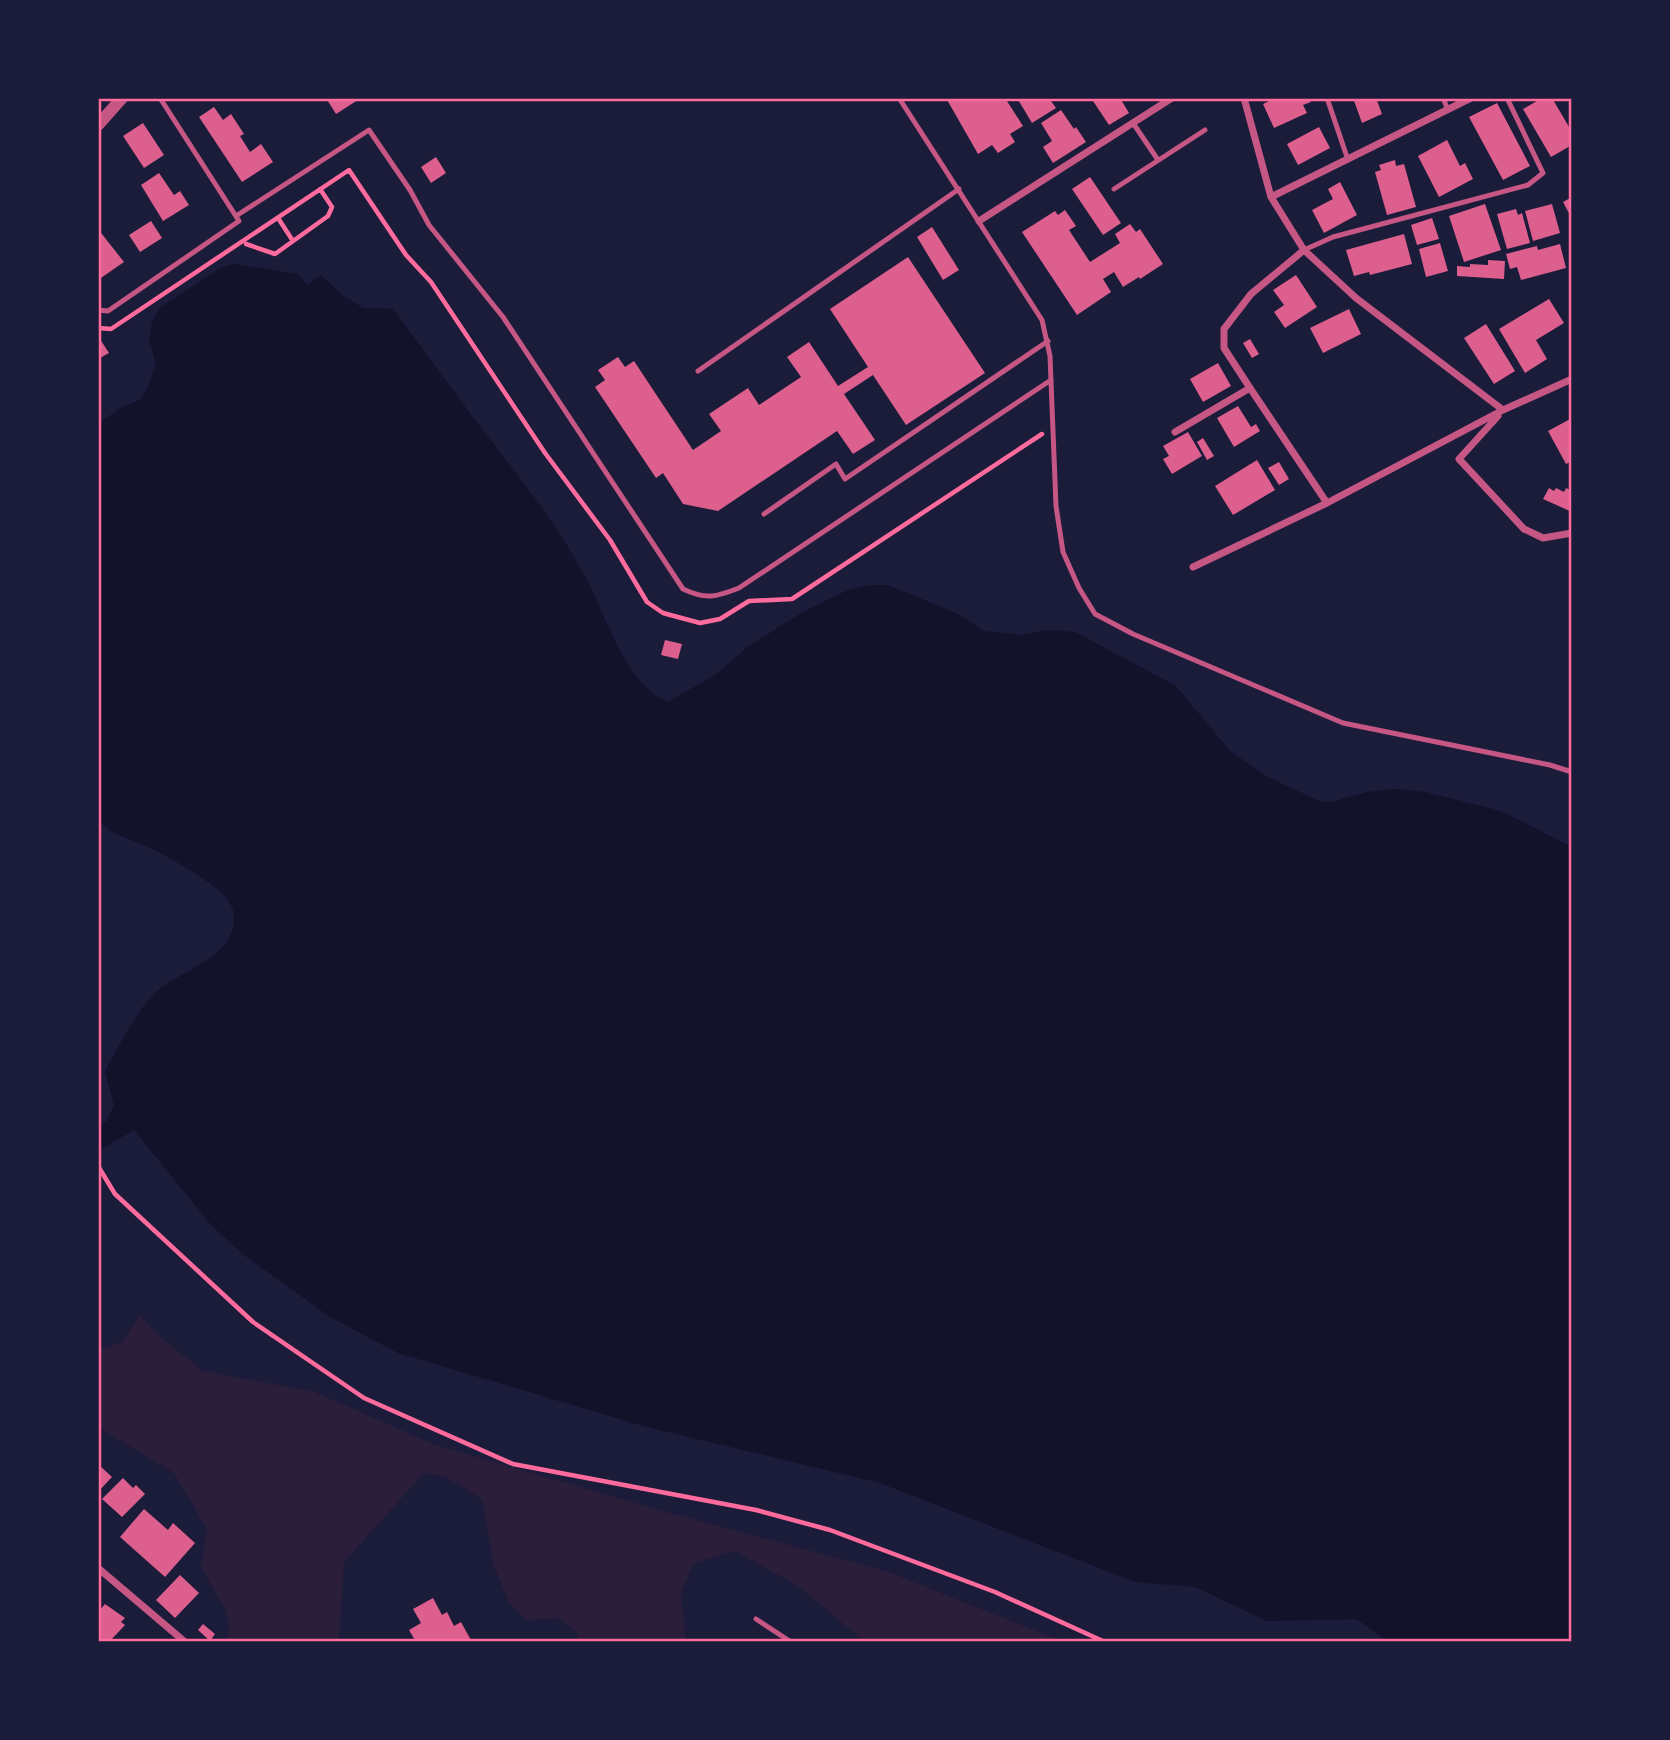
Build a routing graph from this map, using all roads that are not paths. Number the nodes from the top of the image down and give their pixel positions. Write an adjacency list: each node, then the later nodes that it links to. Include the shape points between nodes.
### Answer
1 (122, 98): 12 (street)
2 (160, 98): 19 (lane)
3 (899, 98): 17 (lane)
4 (1172, 98): 11 (street)
5 (1244, 98): 18 (street)
6 (1328, 98): 15 (lane)
7 (1443, 98): 10 (lane)
8 (1471, 98): 10 (street)
9 (1507, 98): 21 (lane, via 1543,173 1528,185 1333,237)
10 (1448, 110): 15 (street)
11 (1133, 123): 14 (lane); 20 (street)
12 (98, 125)
13 (1205, 130): 14 (lane)
14 (1158, 160): 16 (lane)
15 (1348, 160): 18 (street)
16 (1114, 189)
17 (959, 190): 20 (lane); 24 (lane)
18 (1271, 197): 21 (street)
19 (236, 216): 22 (lane, via 239,221 108,311); 26 (lane, via 369,130 429,225 503,317 683,589 698,596 718,597 739,589)
20 (979, 221): 23 (lane, via 1042,320)
21 (1304, 250): 27 (street, via 1251,295 1224,329 1224,348); 28 (street, via 1356,298)
22 (98, 310)
23 (1048, 341): 26 (lane); 31 (lane, via 845,479 836,464)
24 (698, 371)
25 (1572, 379): 28 (street)
26 (1051, 380): 34 (lane, via 1056,506 1063,552 1096,614 1343,723)
27 (1250, 388): 29 (street); 30 (street)
28 (1503, 410): 30 (street); 32 (street, via 1459,459 1524,528 1543,538)
29 (1175, 432)
30 (1327, 503): 33 (street)
31 (764, 514)
32 (1572, 533)
33 (1193, 567)
34 (1572, 772)
35 (98, 1568): 37 (street)
36 (756, 1619): 38 (lane)
37 (185, 1642)
38 (791, 1642)

